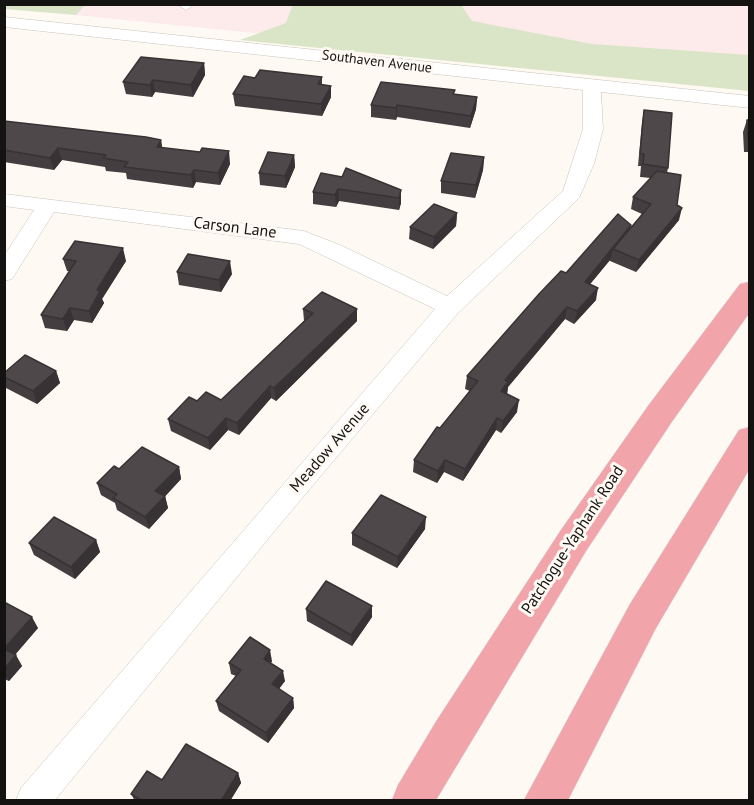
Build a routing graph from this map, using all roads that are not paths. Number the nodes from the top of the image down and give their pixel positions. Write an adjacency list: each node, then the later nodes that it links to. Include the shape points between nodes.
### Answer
1 (4, 22): 2 (street, Southaven Avenue)
2 (592, 87): 3 (street, Southaven Avenue); 8 (street, Meadow Avenue, via 593,129 572,194)
3 (750, 102)
4 (4, 200): 5 (street, Carson Lane)
5 (48, 205): 6 (street); 8 (street, Carson Lane, via 304,238)
6 (4, 274)
7 (750, 291): 11 (main road, Patchogue-Yaphank Road, via 645,431 580,527)
8 (450, 307): 10 (street, Meadow Avenue)
9 (750, 439): 12 (main road, via 643,616)
10 (33, 801)
11 (413, 801)
12 (545, 801)

